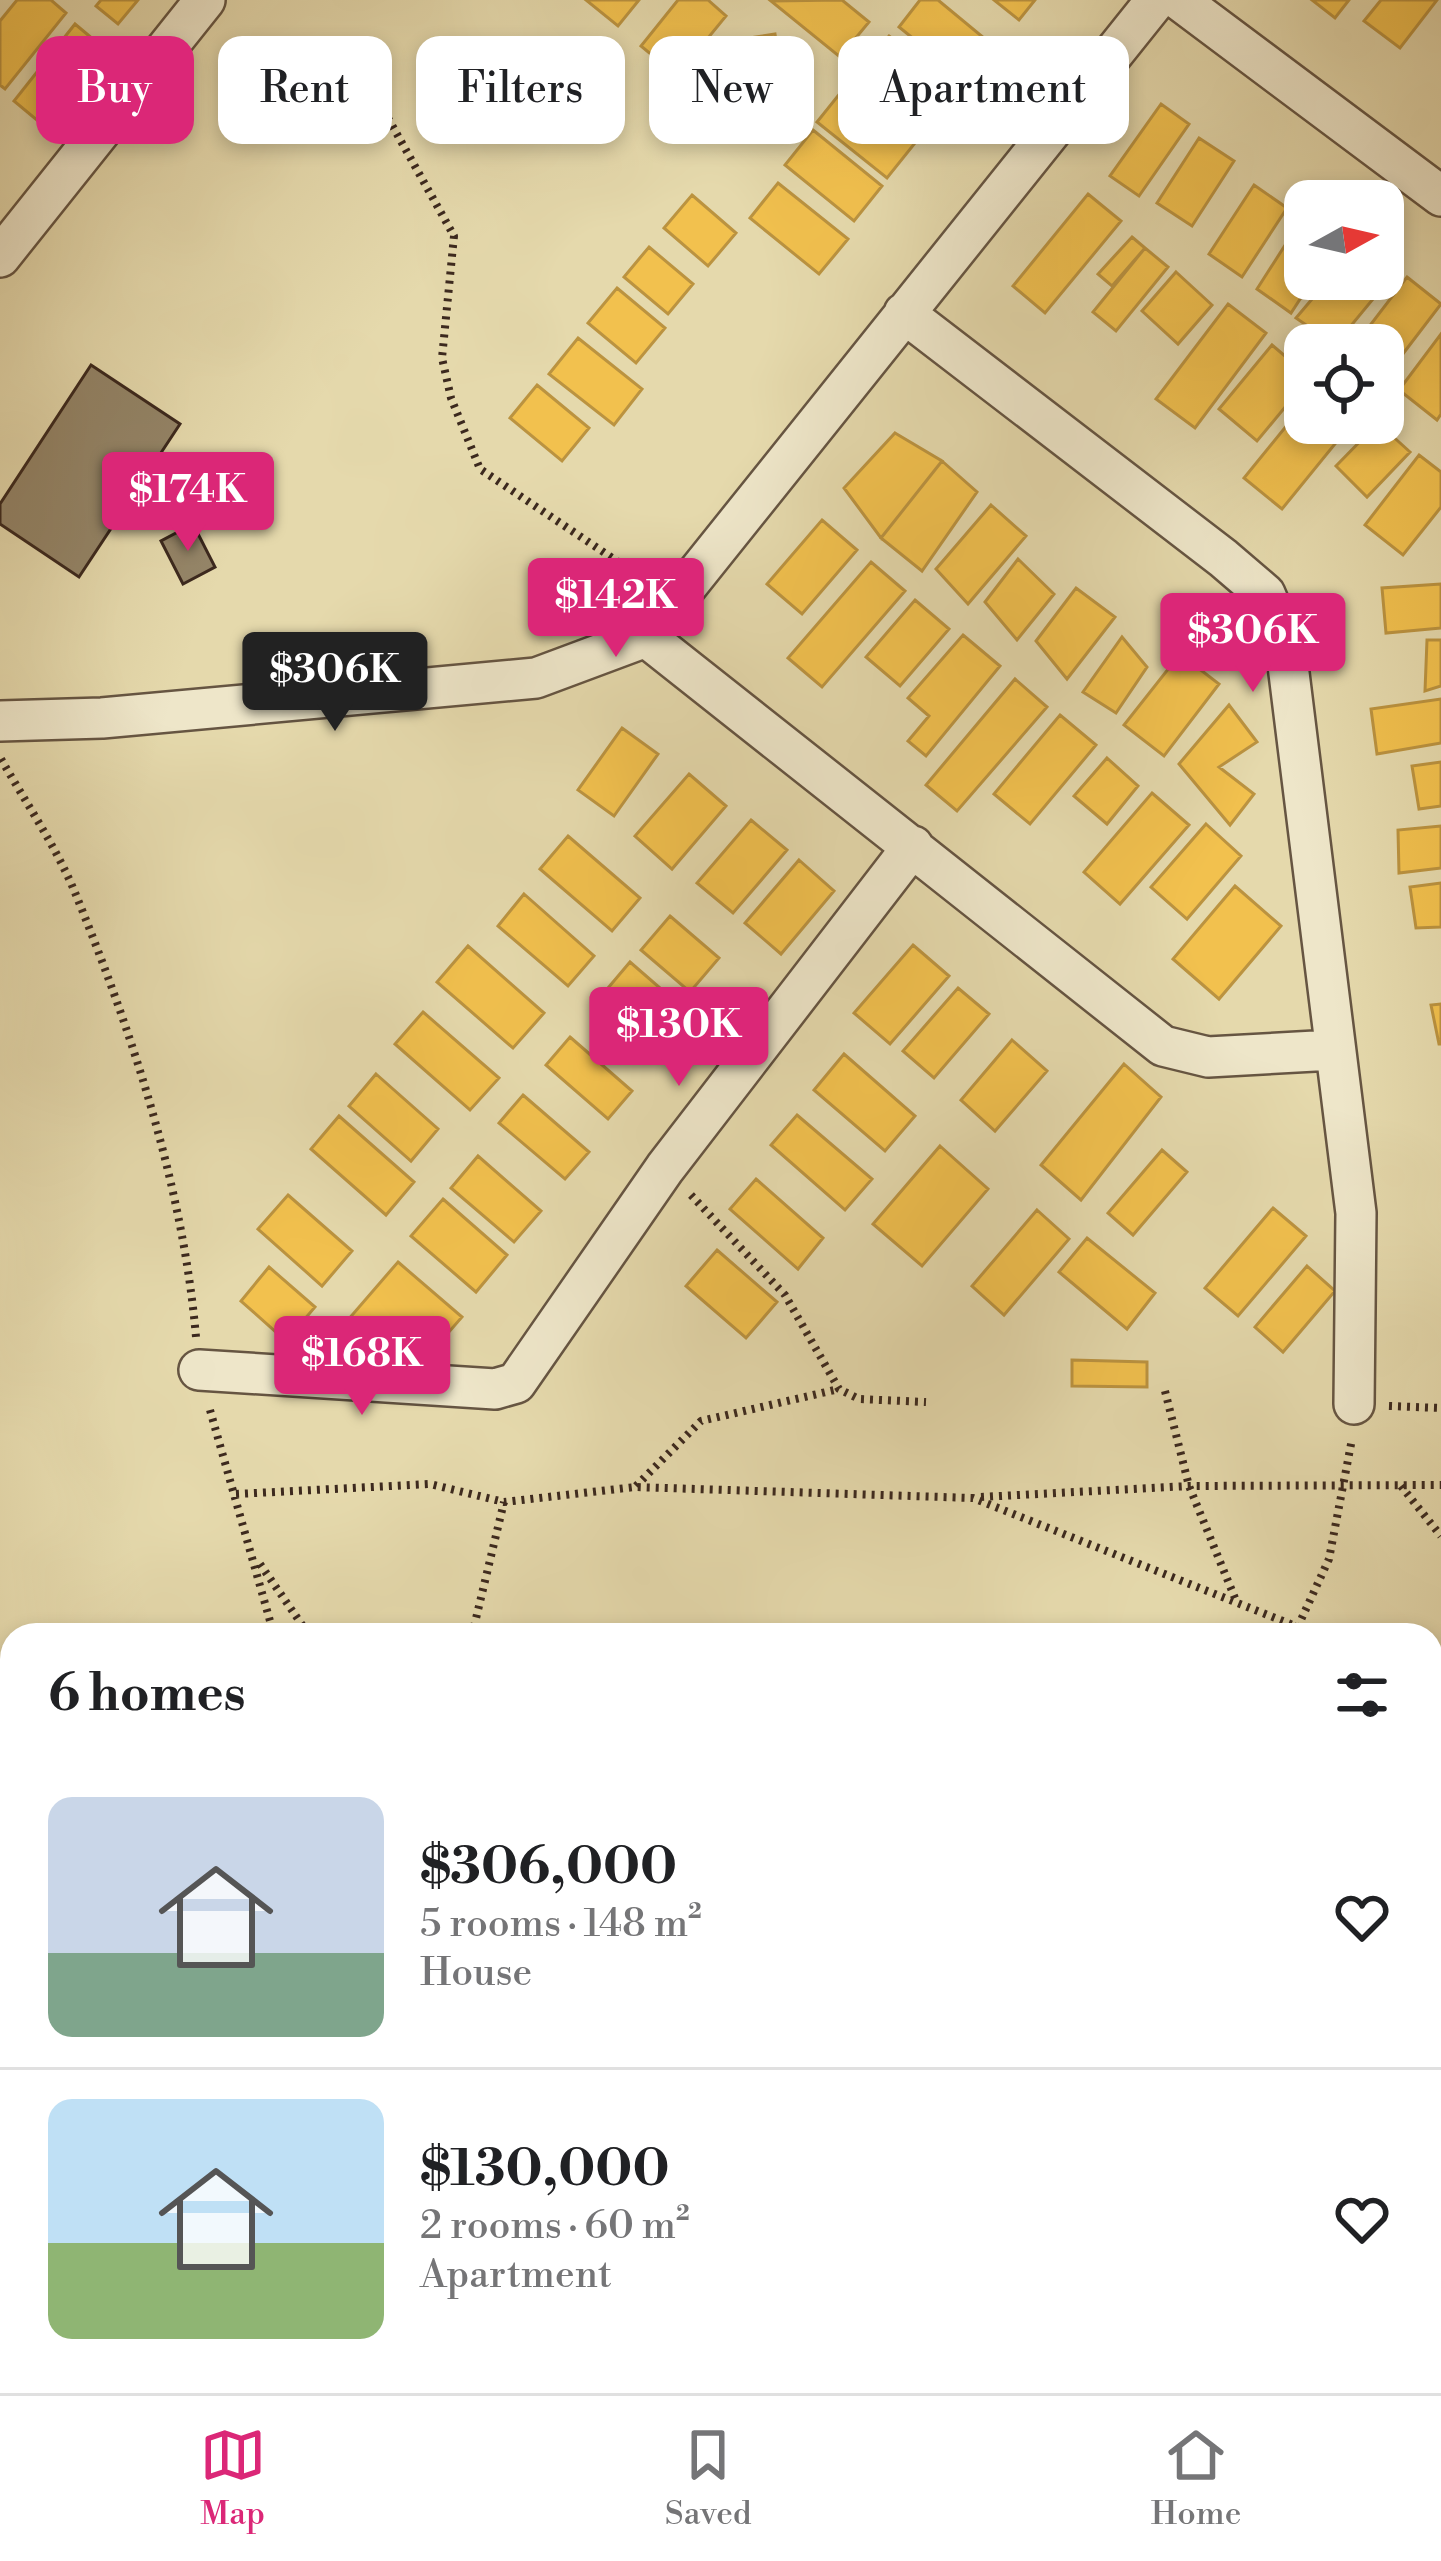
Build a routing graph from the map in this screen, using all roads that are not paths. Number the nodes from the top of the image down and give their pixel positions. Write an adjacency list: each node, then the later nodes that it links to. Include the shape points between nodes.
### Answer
1 (205, 0): 5 (street)
2 (1156, 0): 6 (street)
3 (1179, 0): 4 (street)
4 (1441, 196)
5 (0, 256)
6 (904, 314): 7 (street); 10 (street, via 1264,594 1285,641)
7 (646, 638): 8 (street, via 536,678); 9 (street)
8 (0, 721)
9 (913, 846): 10 (street, via 1163,1046 1208,1057); 11 (street, via 665,1168 516,1383 495,1389)
10 (1333, 1050): 12 (street, via 1356,1213)
11 (199, 1370)
12 (1354, 1405)

